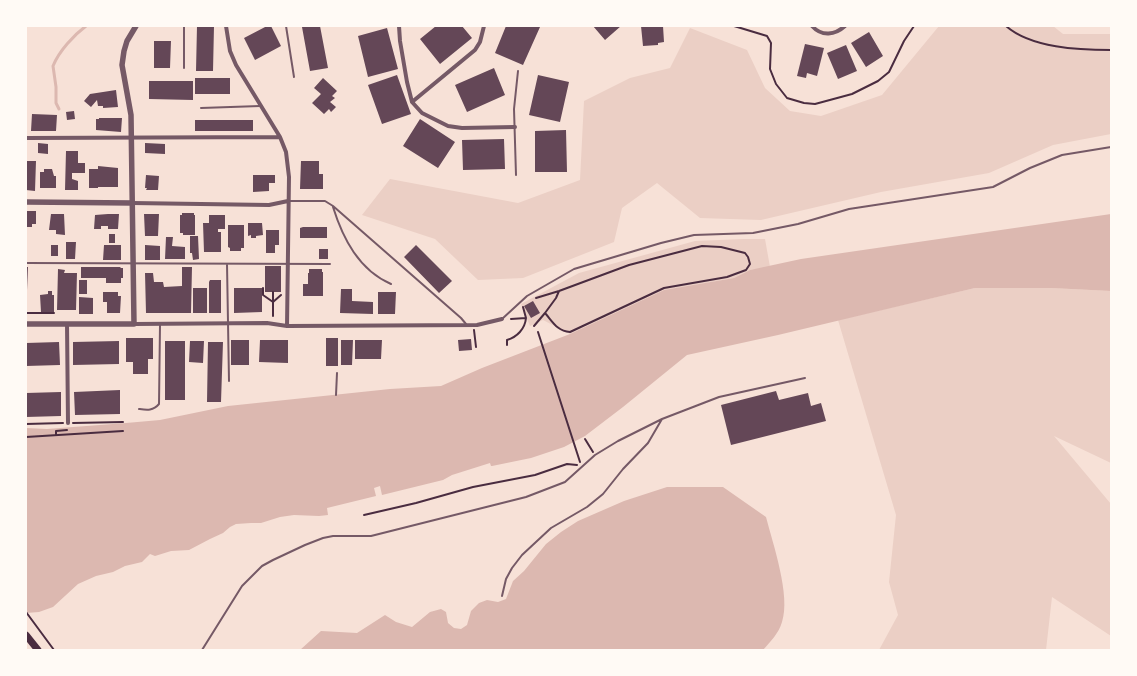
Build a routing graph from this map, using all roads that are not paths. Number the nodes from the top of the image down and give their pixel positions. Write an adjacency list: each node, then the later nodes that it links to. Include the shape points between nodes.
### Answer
1 (136, 26): 18 (street, via 127,41 122,65 131,115)
2 (184, 26): 9 (lane)
3 (226, 26): 13 (street, via 226,36 236,65)
4 (286, 26): 11 (lane)
5 (400, 26): 12 (street, via 400,41)
6 (484, 26): 12 (street, via 475,50)
7 (812, 26): 8 (street, via 826,34 833,34)
8 (845, 26)
9 (184, 68)
10 (518, 71): 15 (lane)
11 (294, 77)
12 (412, 102): 15 (street, via 422,113 448,126)
13 (261, 106): 14 (lane); 16 (street)
14 (200, 108)
15 (514, 127): 20 (lane)
16 (280, 137): 18 (street); 21 (street, via 288,163)
17 (26, 138): 18 (street)
18 (131, 138): 23 (street)
19 (1111, 147): 31 (lane, via 1062,155 993,187 849,209 798,224 753,233 694,236 661,243 574,269 523,299)
20 (516, 175)
21 (288, 201): 23 (street, via 269,205); 24 (lane, via 325,201); 28 (street)
22 (26, 202): 23 (street)
23 (132, 203): 26 (street)
24 (333, 206): 30 (lane, via 339,224 356,256 370,272); 37 (lane)
25 (26, 263): 26 (lane)
26 (133, 264): 27 (lane); 34 (street)
27 (227, 264): 28 (lane); 36 (lane)
28 (288, 264): 29 (lane); 38 (street)
29 (330, 264)
30 (391, 284)
31 (502, 319): 37 (street)
32 (26, 324): 33 (street)
33 (67, 324): 34 (street); 45 (street)
34 (134, 324): 35 (street)
35 (160, 324): 36 (street); 43 (lane, via 158,404 150,410)
36 (228, 324): 38 (street, via 267,323); 41 (lane)
37 (466, 325): 38 (street)
38 (287, 326)
39 (337, 373): 42 (lane)
40 (805, 378): 44 (lane, via 719,397)
41 (229, 381)
42 (336, 395)
43 (139, 410)
44 (662, 419): 46 (lane, via 648,443 603,494 587,507 551,528 522,556 506,579); 49 (lane, via 595,455 566,482 526,497 372,536 341,535 323,538 273,560 254,572 242,586)
45 (68, 423)
46 (502, 596)
47 (26, 635): 48 (highway)
48 (38, 650)
49 (202, 650)

